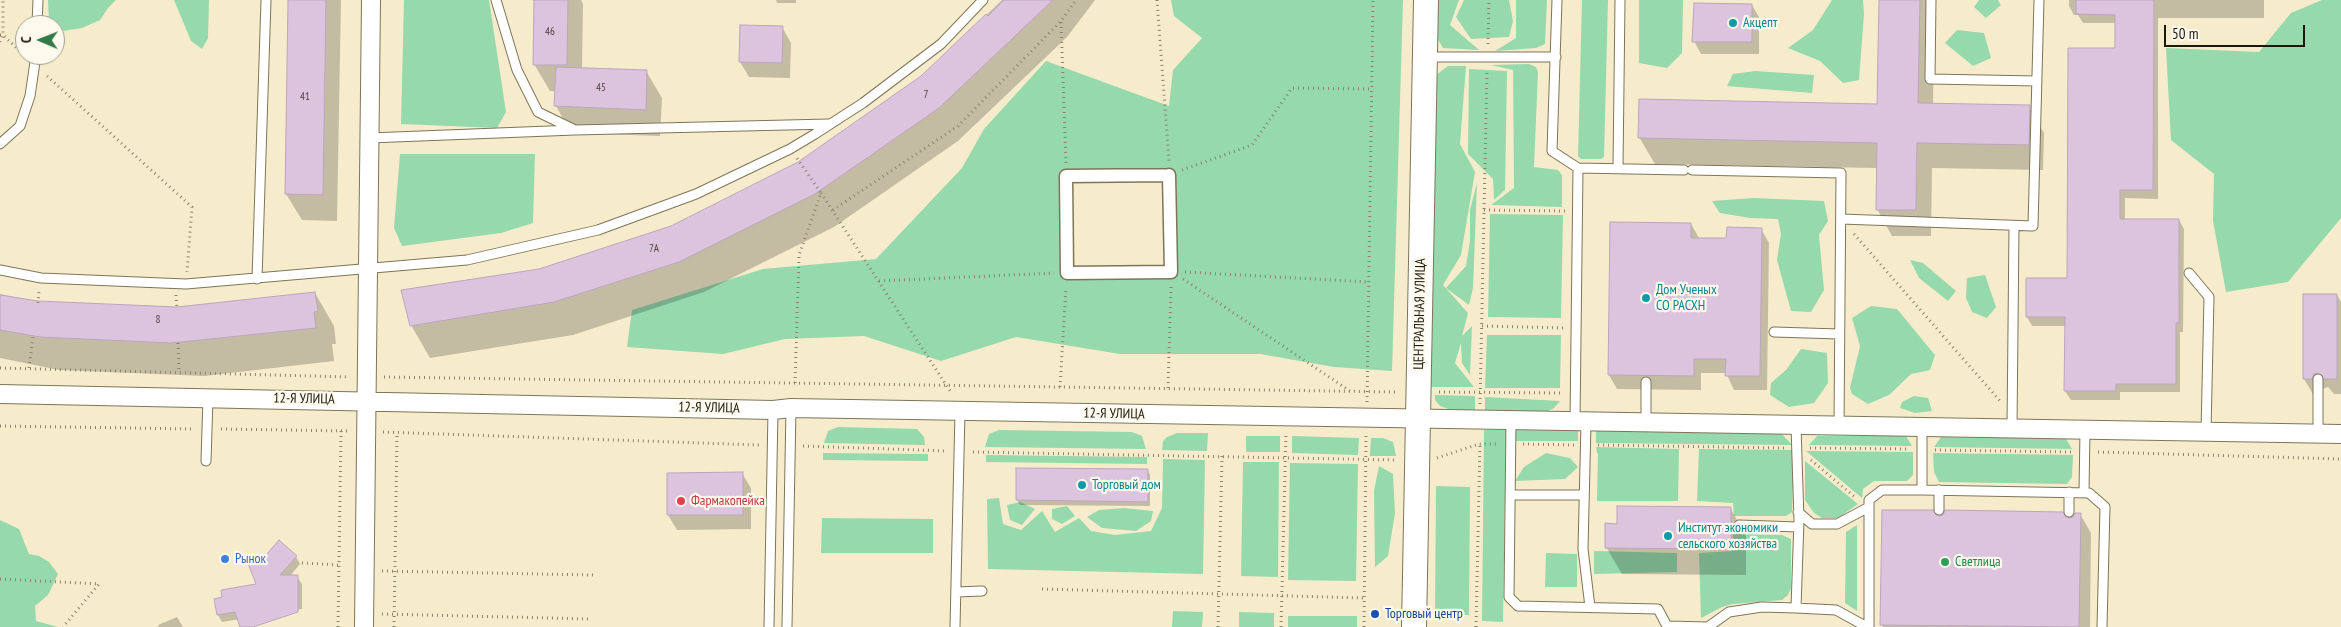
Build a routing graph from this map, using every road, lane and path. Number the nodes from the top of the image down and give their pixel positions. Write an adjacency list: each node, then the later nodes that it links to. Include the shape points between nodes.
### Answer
1 (3, 0): 18 (path)
2 (38, 0): 16 (lane)
3 (266, 0): 46 (lane)
4 (371, 0): 28 (street)
5 (496, 0): 27 (lane, via 517,70 538,112)
6 (983, 0): 26 (lane, via 941,44 863,103)
7 (1076, 0): 17 (path)
8 (1157, 0): 33 (path)
9 (1373, 0): 25 (path)
10 (1426, 0): 20 (main road, ЦЕНТРАЛЬНАЯ УЛИЦА)
11 (1489, 0): 22 (path)
12 (1558, 0): 21 (lane)
13 (1620, 0): 32 (lane)
14 (1931, 0): 24 (lane, via 1930,79)
15 (2039, 0): 24 (lane)
16 (37, 15)
17 (1061, 22): 34 (path); 36 (path, via 958,126)
18 (1, 35): 19 (path); 23 (path)
19 (0, 42)
20 (1425, 57): 22 (lane); 69 (main road, ЦЕНТРАЛЬНАЯ УЛИЦА)
21 (1556, 57): 22 (lane); 31 (lane, via 1552,150)
22 (1488, 58): 37 (path)
23 (36, 66): 29 (lane, via 20,126); 49 (path, via 192,207)
24 (2037, 81): 40 (lane, via 2033,226)
25 (1372, 89): 33 (path, via 1292,88 1252,145); 48 (path)
26 (829, 124): 27 (lane); 30 (lane)
27 (575, 130): 28 (lane)
28 (369, 138): 42 (street)
29 (0, 144)
30 (790, 149): 35 (path); 42 (lane, via 696,194 598,230 467,260)
31 (1578, 168): 32 (lane); 38 (lane)
32 (1618, 168): 39 (lane, via 1841,173)
33 (1169, 175): 34 (street); 43 (street)
34 (1066, 176): 44 (street)
35 (821, 193): 36 (path); 62 (path, via 799,255)
36 (833, 210): 47 (path)
37 (1484, 210): 38 (path); 50 (path)
38 (1578, 211): 51 (lane)
39 (1841, 219): 40 (lane); 53 (lane); 84 (path)
40 (2014, 226): 84 (lane)
41 (0, 270): 49 (lane, via 41,278)
42 (369, 270): 46 (lane); 59 (street)
43 (1171, 272): 44 (street); 48 (path); 65 (path); 67 (path)
44 (1067, 273): 47 (path); 64 (path)
45 (2188, 273): 94 (lane, via 2209,297)
46 (257, 278): 49 (lane)
47 (879, 281): 63 (path)
48 (1369, 282): 68 (path)
49 (186, 284)
50 (1482, 326): 51 (path); 70 (path)
51 (1576, 328): 71 (lane)
52 (1774, 332): 53 (lane)
53 (1840, 334): 88 (lane)
54 (34, 336): 57 (path)
55 (178, 343): 58 (path)
56 (0, 368): 57 (path)
57 (29, 368): 58 (path)
58 (179, 372): 59 (path)
59 (367, 377): 62 (path); 74 (street)
60 (2318, 379): 96 (lane)
61 (1646, 382): 85 (lane)
62 (794, 383): 63 (path)
63 (948, 385): 64 (path); 77 (path)
64 (1060, 387): 65 (path)
65 (1168, 388): 66 (path)
66 (1287, 390): 67 (path); 78 (path)
67 (1351, 391): 68 (path)
68 (1367, 391): 69 (path); 79 (path)
69 (1418, 392): 70 (path); 80 (main road, ЦЕНТРАЛЬНАЯ УЛИЦА)
70 (1480, 392): 71 (path); 81 (path)
71 (1576, 393): 83 (lane)
72 (0, 394): 73 (street, 12-Я УЛИЦА)
73 (208, 398): 74 (street, 12-Я УЛИЦА); 90 (lane)
74 (367, 400): 76 (street, 12-Я УЛИЦА); 93 (street)
75 (791, 408): 76 (street, 12-Я УЛИЦА); 77 (street, 12-Я УЛИЦА); 100 (lane)
76 (773, 410): 99 (lane)
77 (960, 412): 78 (street, 12-Я УЛИЦА); 102 (lane)
78 (1286, 418): 79 (street, 12-Я УЛИЦА); 104 (path)
79 (1367, 419): 80 (street, 12-Я УЛИЦА); 106 (path)
80 (1418, 420): 81 (street, 12-Я УЛИЦА); 105 (main road, ЦЕНТРАЛЬНАЯ УЛИЦА)
81 (1480, 421): 82 (street, 12-Я УЛИЦА); 98 (path)
82 (1511, 421): 83 (street, 12-Я УЛИЦА); 112 (lane)
83 (1580, 422): 85 (street, 12-Я УЛИЦА); 113 (lane)
84 (2012, 422): 89 (street, 12-Я УЛИЦА); 91 (street, 12-Я УЛИЦА)
85 (1646, 423): 87 (street, 12-Я УЛИЦА)
86 (0, 426): 90 (path)
87 (1796, 426): 88 (street, 12-Я УЛИЦА); 101 (lane)
88 (1839, 426): 89 (street, 12-Я УЛИЦА)
89 (1922, 428): 108 (lane)
90 (208, 429): 92 (path); 107 (lane)
91 (2085, 430): 94 (street, 12-Я УЛИЦА); 111 (lane)
92 (341, 431): 93 (path); 121 (path)
93 (366, 432): 95 (path); 122 (street)
94 (2206, 432): 96 (street, 12-Я УЛИЦА)
95 (397, 433): 99 (path); 123 (path)
96 (2318, 434): 97 (street, 12-Я УЛИЦА)
97 (2341, 434)
98 (1480, 444): 105 (path, via 1432,460); 147 (path)
99 (773, 445): 140 (lane)
100 (791, 446): 102 (path); 141 (lane)
101 (1797, 448): 114 (path); 116 (lane)
102 (959, 451): 103 (path); 128 (lane)
103 (1222, 456): 104 (path); 129 (path)
104 (1285, 458): 106 (path); 130 (path)
105 (1417, 459): 106 (path); 146 (main road, ЦЕНТРАЛЬНАЯ УЛИЦА)
106 (1366, 460): 131 (path)
107 (206, 461)
108 (1922, 490): 109 (lane); 114 (lane, via 1882,490 1870,500)
109 (1939, 490): 110 (lane); 115 (lane)
110 (2069, 492): 111 (lane); 117 (lane)
111 (2084, 492): 150 (lane, via 2089,492 2104,507)
112 (1510, 495): 113 (lane); 132 (lane, via 1509,598 1518,606)
113 (1584, 495): 132 (lane, via 1583,548)
114 (1869, 507): 116 (lane, via 1837,524 1812,524); 149 (lane)
115 (1939, 510)
116 (1798, 512): 119 (lane)
117 (2069, 512)
118 (1739, 526): 119 (lane)
119 (1798, 527): 133 (lane)
120 (302, 563): 121 (path)
121 (339, 565): 138 (path)
122 (364, 571): 123 (path); 136 (street)
123 (395, 571): 124 (path); 134 (path)
124 (593, 575)
125 (0, 579): 137 (path, via 99,584)
126 (1042, 589): 129 (path)
127 (982, 591): 128 (lane)
128 (956, 592): 142 (lane)
129 (1218, 594): 130 (path); 143 (path)
130 (1282, 596): 131 (path); 144 (path)
131 (1364, 598): 145 (path)
132 (1590, 607): 148 (lane, via 1658,609 1667,626)
133 (1796, 608): 148 (lane, via 1729,612); 149 (lane, via 1836,610)
134 (394, 614): 135 (path); 136 (path); 139 (path)
135 (591, 619)
136 (364, 620)
137 (63, 627)
138 (338, 627)
139 (394, 627)
140 (769, 627)
141 (788, 627)
142 (955, 627)
143 (1218, 627)
144 (1281, 627)
145 (1364, 627)
146 (1414, 627)
147 (1476, 627)
148 (1708, 627)
149 (1868, 627)
150 (2102, 627)

